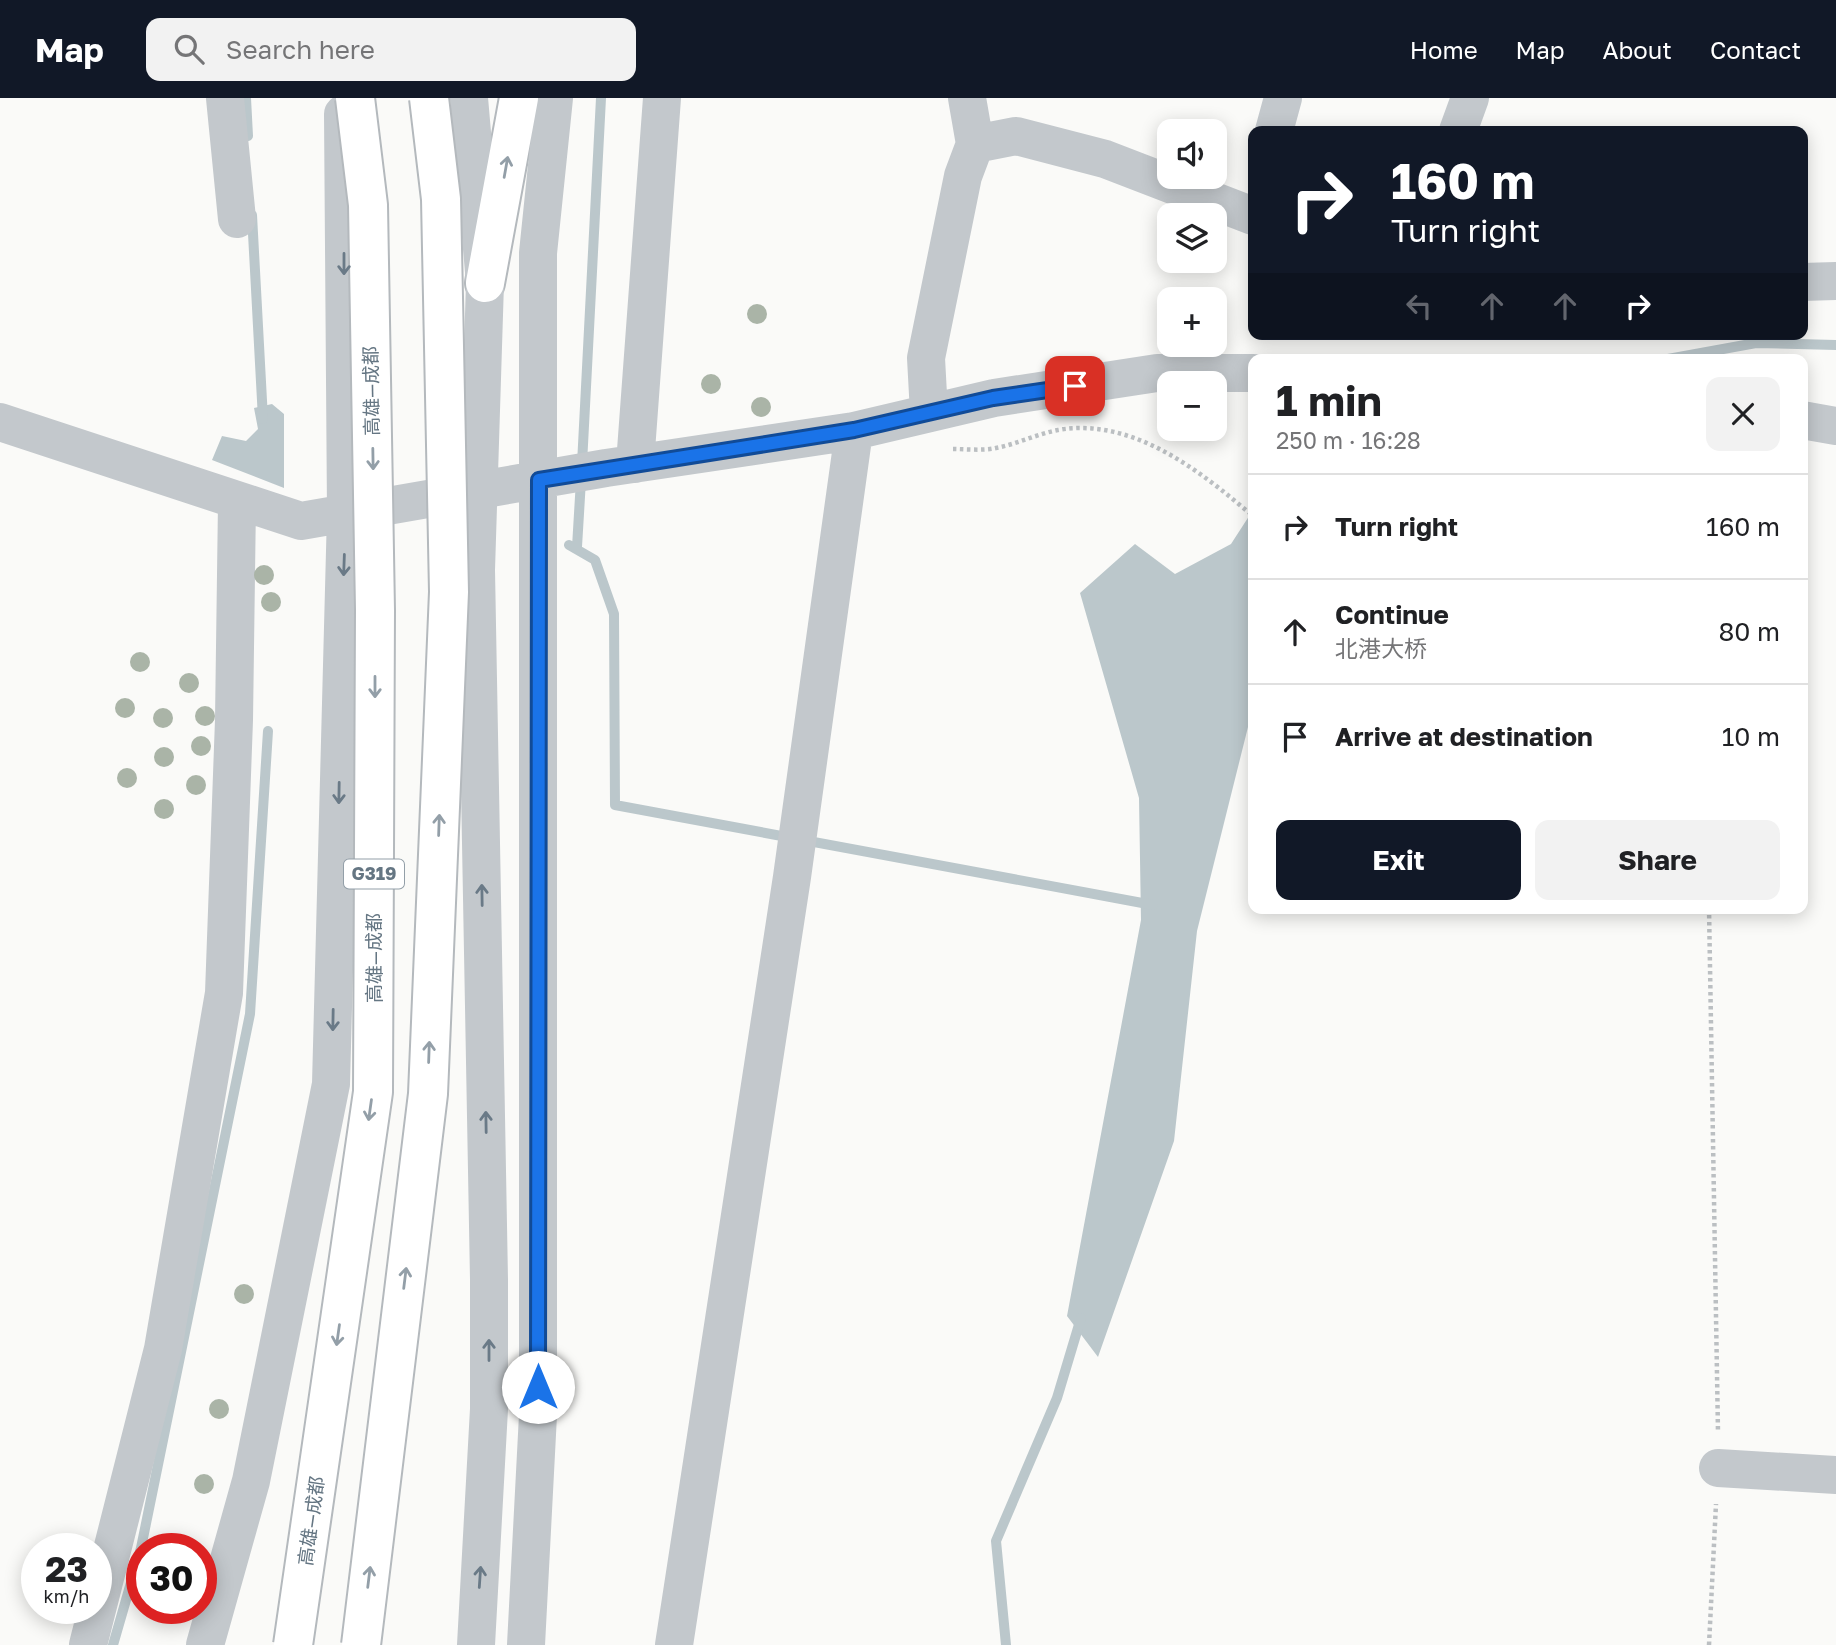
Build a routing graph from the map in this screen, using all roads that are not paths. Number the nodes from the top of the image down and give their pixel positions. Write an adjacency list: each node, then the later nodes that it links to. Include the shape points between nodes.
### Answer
1 (225, 98): 16 (street)
2 (343, 98): 30 (street, one-way to 30)
3 (355, 98): 35 (highway, 高雄—成都 / G319, one-way to 35, bridge, via 368,205 374,526 373,1092)
4 (429, 98): 36 (highway, one-way to 4, bridge, via 428,1094 449,592 441,199)
5 (469, 98): 19 (street)
6 (519, 98): 19 (highway, one-way to 6)
7 (554, 98): 27 (street, via 538,253)
8 (663, 98): 26 (street)
9 (967, 98): 14 (street)
10 (1283, 98): 12 (street)
11 (1470, 98): 13 (street)
12 (1275, 126)
13 (1460, 126)
14 (975, 144): 15 (street, via 1016,136); 21 (street, via 963,176 926,358)
15 (1248, 204)
16 (237, 219)
17 (1836, 281): 18 (street)
18 (1808, 282)
19 (485, 283): 28 (street)
20 (1248, 373): 21 (street, via 1157,373 993,398)
21 (929, 413): 25 (street)
22 (1808, 421): 24 (street)
23 (0, 422): 29 (street)
24 (1836, 426)
25 (854, 430): 26 (street); 39 (street)
26 (620, 466): 27 (street)
27 (547, 478): 28 (street); 38 (street, via 538,1415)
28 (479, 490): 30 (street); 37 (street, one-way to 28, via 489,1409 476,570)
29 (237, 502): 30 (street, via 301,521); 33 (street, via 224,993 163,1349)
30 (346, 513): 34 (street, one-way to 34, via 331,1084 251,1481)
31 (1735, 1470): 32 (street)
32 (1836, 1475)
33 (88, 1645)
34 (205, 1645)
35 (293, 1645)
36 (360, 1645)
37 (475, 1645)
38 (526, 1645)
39 (674, 1645)

